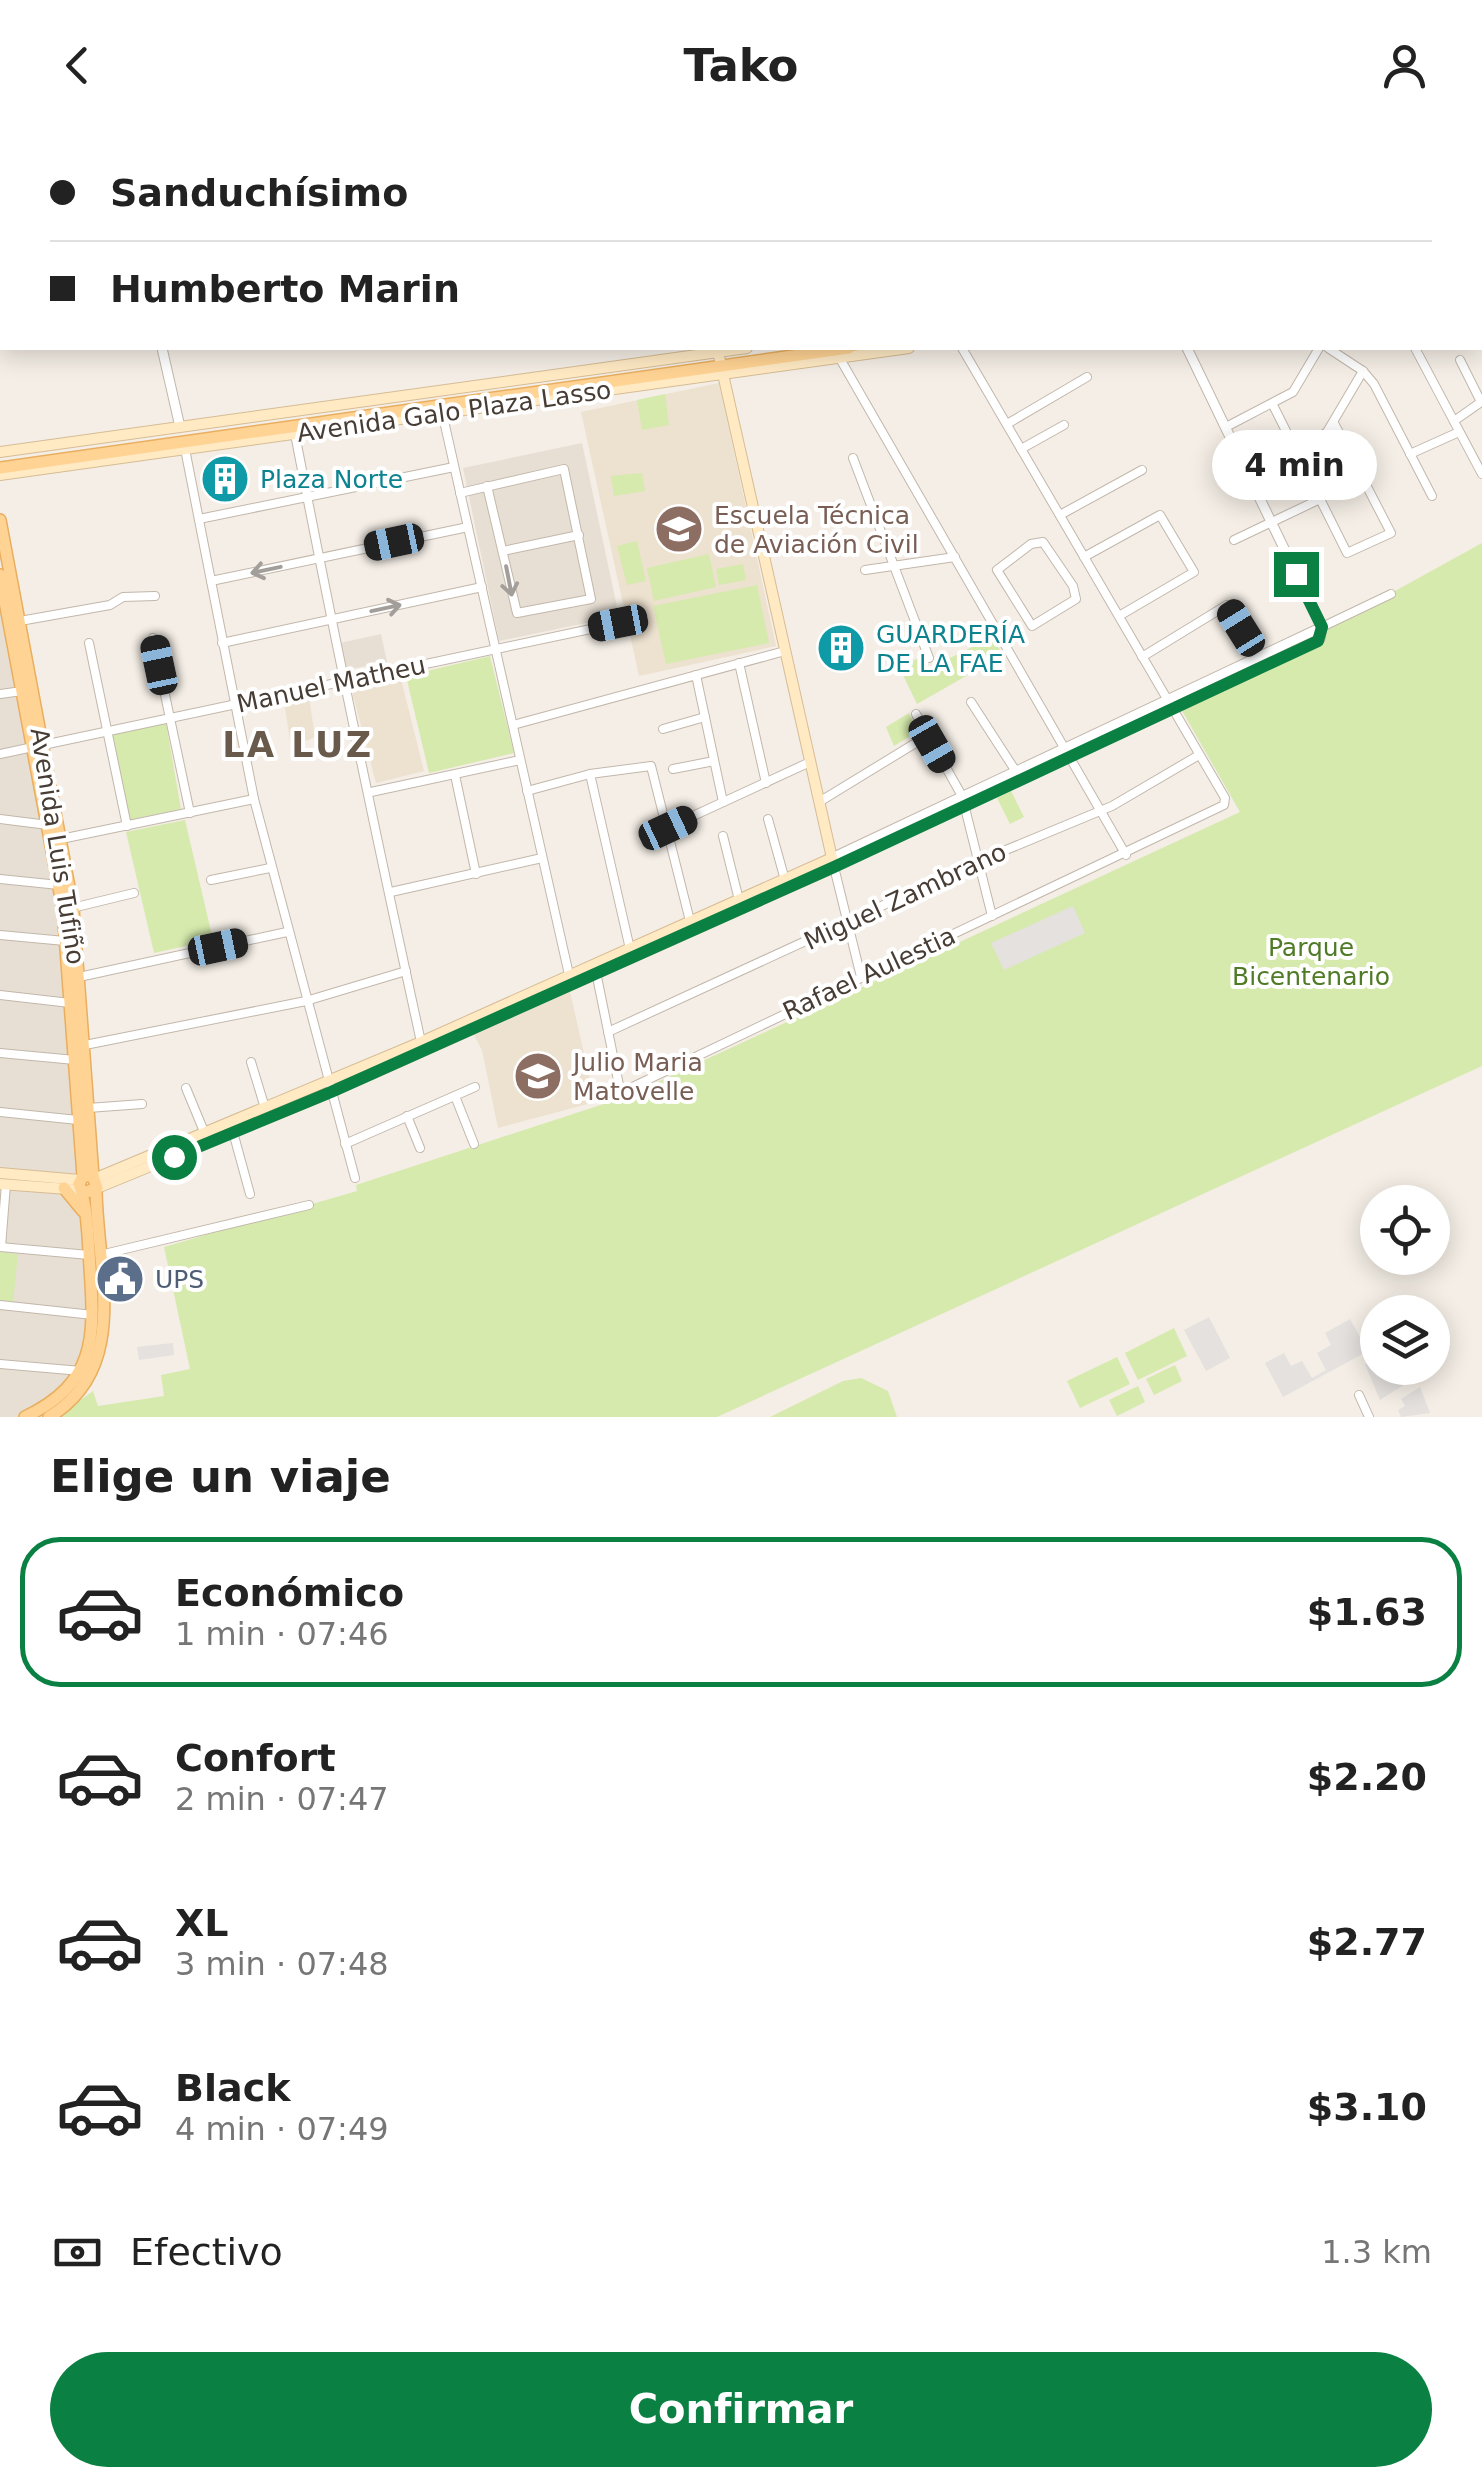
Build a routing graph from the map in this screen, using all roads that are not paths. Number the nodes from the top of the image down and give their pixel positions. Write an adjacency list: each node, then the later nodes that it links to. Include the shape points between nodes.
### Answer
1 (162, 350): 24 (street)
2 (743, 350): 14 (main road, Avenida Galo Plaza Lasso)
3 (785, 350): 14 (main road, Avenida Galo Plaza Lasso)
4 (831, 350): 14 (main road, Avenida Galo Plaza Lasso)
5 (893, 350): 12 (main road, Avenida Galo Plaza Lasso)
6 (963, 350): 21 (street)
7 (1188, 350): 23 (street)
8 (1317, 350): 17 (street, via 1293,392)
9 (1331, 350): 15 (street)
10 (1417, 350): 19 (street)
11 (681, 352): 14 (main road, Avenida Galo Plaza Lasso); 24 (main road, Avenida Galo Plaza Lasso)
12 (838, 357): 14 (main road, Avenida Galo Plaza Lasso); 52 (street)
13 (1460, 360): 19 (street, via 1481,402)
14 (720, 362): 18 (main road, Avenida Galo Plaza Lasso); 33 (main road, Avenida Galo Plaza Lasso); 72 (main road)
15 (1364, 370): 20 (street); 31 (street)
16 (1086, 377): 21 (street)
17 (1272, 405): 23 (street); 30 (street)
18 (442, 412): 26 (main road, Avenida Galo Plaza Lasso); 34 (street)
19 (1454, 420): 25 (street)
20 (1334, 423): 30 (street); 42 (street, via 1391,532 1346,553)
21 (1007, 424): 28 (street)
22 (1064, 424): 28 (street)
23 (1226, 426): 46 (street)
24 (180, 427): 29 (main road, Avenida Galo Plaza Lasso)
25 (1460, 432): 31 (street); 36 (street)
26 (295, 434): 27 (main road, Avenida Galo Plaza Lasso); 41 (street)
27 (185, 449): 37 (main road, Avenida Galo Plaza Lasso); 44 (street)
28 (1021, 449): 43 (street)
29 (0, 452)
30 (1296, 453): 42 (street)
31 (1410, 454): 40 (street)
32 (853, 458): 56 (street)
33 (0, 464)
34 (454, 466): 39 (street); 41 (street)
35 (1142, 470): 43 (street)
36 (1482, 474)
37 (0, 475)
38 (488, 486): 39 (street); 48 (street, via 564,468); 51 (street)
39 (460, 493): 47 (street)
40 (1432, 496)
41 (307, 497): 44 (street); 54 (street)
42 (1318, 500): 46 (street)
43 (1060, 515): 50 (street)
44 (199, 519): 59 (street)
45 (0, 520): 65 (main road, Avenida Luis Tufiño)
46 (1272, 524): 49 (street); 67 (street)
47 (468, 527): 54 (street); 60 (street)
48 (580, 535): 51 (street); 51 (street, one-way to 48, via 520,614 592,598)
49 (1234, 540)
50 (1078, 546): 53 (street); 55 (street)
51 (503, 550)
52 (955, 557): 56 (street); 94 (street)
53 (1084, 557): 63 (street); 63 (street, via 1160,514 1194,572)
54 (320, 558): 59 (street, one-way to 59); 64 (street)
55 (1057, 559): 55 (street, via 1046,543 1037,542 997,567 1030,626 1076,599)
56 (897, 566): 57 (street); 75 (street)
57 (866, 570)
58 (0, 575): 79 (main road, Avenida Luis Tufiño)
59 (211, 581): 70 (street)
60 (482, 587): 64 (street, one-way to 60); 71 (street)
61 (1391, 594): 67 (street)
62 (155, 596): 65 (street)
63 (1119, 616): 74 (street)
64 (332, 620): 70 (street); 78 (street)
65 (20, 621): 83 (main road, Avenida Luis Tufiño)
66 (618, 623): 71 (street, Manuel Matheu)
67 (1322, 627): 73 (street); 85 (street, via 1318,641)
68 (153, 638): 88 (street)
69 (89, 643): 91 (street)
70 (222, 643): 84 (street)
71 (495, 647): 78 (street, Manuel Matheu); 89 (street)
72 (785, 652): 76 (street); 99 (main road)
73 (1258, 655): 74 (street, via 1227,605); 81 (street)
74 (1142, 656): 81 (street)
75 (929, 658)
76 (739, 663): 77 (street); 104 (street)
77 (696, 674): 87 (street); 89 (street)
78 (343, 682): 84 (street, Manuel Matheu); 107 (street)
79 (22, 691): 80 (street); 83 (main road, Avenida Luis Tufiño)
80 (0, 694)
81 (1167, 699): 85 (street); 94 (street)
82 (970, 702): 101 (street)
83 (30, 704): 93 (main road, Avenida Luis Tufiño)
84 (236, 706): 88 (street, Manuel Matheu); 108 (street)
85 (1173, 709): 94 (street); 96 (street)
86 (916, 714): 92 (street)
87 (705, 717): 90 (street); 98 (street)
88 (170, 718): 91 (street, Manuel Matheu); 113 (street)
89 (512, 725): 97 (street)
90 (663, 729)
91 (106, 731): 93 (street, Manuel Matheu); 117 (street)
92 (927, 736): 109 (street); 111 (street)
93 (38, 746): 95 (street, Manuel Matheu); 105 (main road, Avenida Luis Tufiño)
94 (1069, 751): 101 (street); 109 (street); 112 (street)
95 (0, 754)
96 (1199, 755): 112 (street, Miguel Zambrano); 121 (street, Rafael Aulestia, via 1224,804)
97 (520, 760): 102 (street); 106 (street)
98 (714, 761): 100 (street); 110 (street)
99 (810, 762): 104 (street); 111 (main road)
100 (674, 769)
101 (1015, 770): 109 (street)
102 (455, 774): 107 (street); 126 (street)
103 (590, 774): 106 (street); 118 (street, via 651,766); 141 (street)
104 (766, 783): 110 (street)
105 (45, 784): 116 (main road, Avenida Luis Tufiño); 120 (main road, Avenida Luis Tufiño)
106 (527, 791): 122 (street)
107 (370, 792): 131 (street)
108 (254, 799): 113 (street); 125 (street)
109 (963, 801): 123 (street); 124 (street)
110 (723, 802): 118 (street)
111 (819, 802): 124 (main road)
112 (1103, 809): 121 (street); 123 (street, Miguel Zambrano)
113 (190, 812): 117 (street)
114 (0, 820): 116 (street)
115 (768, 820): 129 (street)
116 (48, 825): 130 (main road, Avenida Luis Tufiño)
117 (127, 826): 120 (street)
118 (668, 828): 136 (street)
119 (722, 836): 133 (street)
120 (61, 839): 134 (main road, Avenida Luis Tufiño)
121 (1126, 855): 135 (street, Rafael Aulestia)
122 (542, 858): 126 (street); 146 (street)
123 (977, 862): 135 (street); 137 (street, Miguel Zambrano)
124 (833, 863): 129 (main road); 137 (street); 143 (main road)
125 (270, 868): 128 (street); 138 (street)
126 (476, 874): 131 (street)
127 (0, 879): 130 (street)
128 (211, 880)
129 (784, 880): 133 (main road)
130 (59, 885): 134 (main road, Avenida Luis Tufiño)
131 (392, 892): 142 (street)
132 (134, 893): 134 (street)
133 (740, 900): 136 (main road)
134 (68, 908): 140 (main road, Avenida Luis Tufiño); 144 (main road, Avenida Luis Tufiño)
135 (992, 916): 145 (street, Rafael Aulestia)
136 (690, 921): 141 (main road)
137 (847, 922): 145 (street); 150 (street, Miguel Zambrano)
138 (287, 932): 144 (street); 148 (street)
139 (0, 935): 140 (street)
140 (66, 941): 149 (main road, Avenida Luis Tufiño)
141 (630, 948): 146 (main road)
142 (406, 971): 148 (street); 151 (street)
143 (596, 972): 146 (main road); 150 (street, Rafael Aulestia)
144 (79, 977): 152 (main road, Avenida Luis Tufiño)
145 (861, 977): 150 (street, Rafael Aulestia, via 626,1090 619,1085)
146 (570, 979): 151 (main road); 157 (main road)
147 (0, 995): 149 (street)
148 (306, 1001): 152 (street); 157 (street)
149 (70, 1003): 154 (main road, Avenida Luis Tufiño)
150 (608, 1032)
151 (421, 1042): 157 (main road)
152 (85, 1046): 156 (main road, Avenida Luis Tufiño)
153 (0, 1053): 154 (street)
154 (74, 1060): 156 (main road, Avenida Luis Tufiño)
155 (251, 1062): 163 (street)
156 (81, 1078): 162 (main road, Avenida Luis Tufiño); 166 (main road, Avenida Luis Tufiño)
157 (329, 1087): 163 (main road); 167 (main road); 169 (street)
158 (475, 1087): 160 (street)
159 (186, 1088): 168 (street)
160 (455, 1096): 165 (street); 170 (street)
161 (142, 1104): 162 (street)
162 (88, 1108): 172 (main road, Avenida Luis Tufiño)
163 (265, 1108): 168 (main road)
164 (0, 1112): 166 (street)
165 (406, 1116): 169 (street); 171 (street)
166 (78, 1120): 176 (main road, Avenida Luis Tufiño)
167 (233, 1132): 176 (main road); 178 (street)
168 (206, 1134): 173 (main road)
169 (346, 1144): 174 (street)
170 (474, 1144)
171 (420, 1148)
172 (92, 1160): 173 (main road); 176 (main road, Avenida Luis Tufiño)
173 (109, 1173): 176 (main road)
174 (355, 1178)
175 (2, 1180): 176 (main road); 177 (main road); 181 (street)
176 (89, 1184): 177 (main road); 180 (main road, Avenida Luis Tufiño); 182 (main road, Avenida Luis Tufiño)
177 (64, 1188): 180 (main road)
178 (250, 1194)
179 (308, 1204): 182 (street)
180 (86, 1218): 182 (main road, Avenida Luis Tufiño)
181 (1, 1246): 182 (street)
182 (95, 1255): 183 (main road, Avenida Luis Tufiño)
183 (97, 1286): 185 (main road, Avenida Luis Tufiño); 190 (main road, Avenida Luis Tufiño, via 103,1336 92,1372 83,1390)
184 (0, 1305): 185 (street)
185 (92, 1315): 187 (main road, Avenida Luis Tufiño)
186 (0, 1364): 187 (street)
187 (81, 1371): 189 (main road, via 60,1397)
188 (1359, 1395): 191 (street)
189 (25, 1417)
190 (49, 1417)
191 (1369, 1417)

